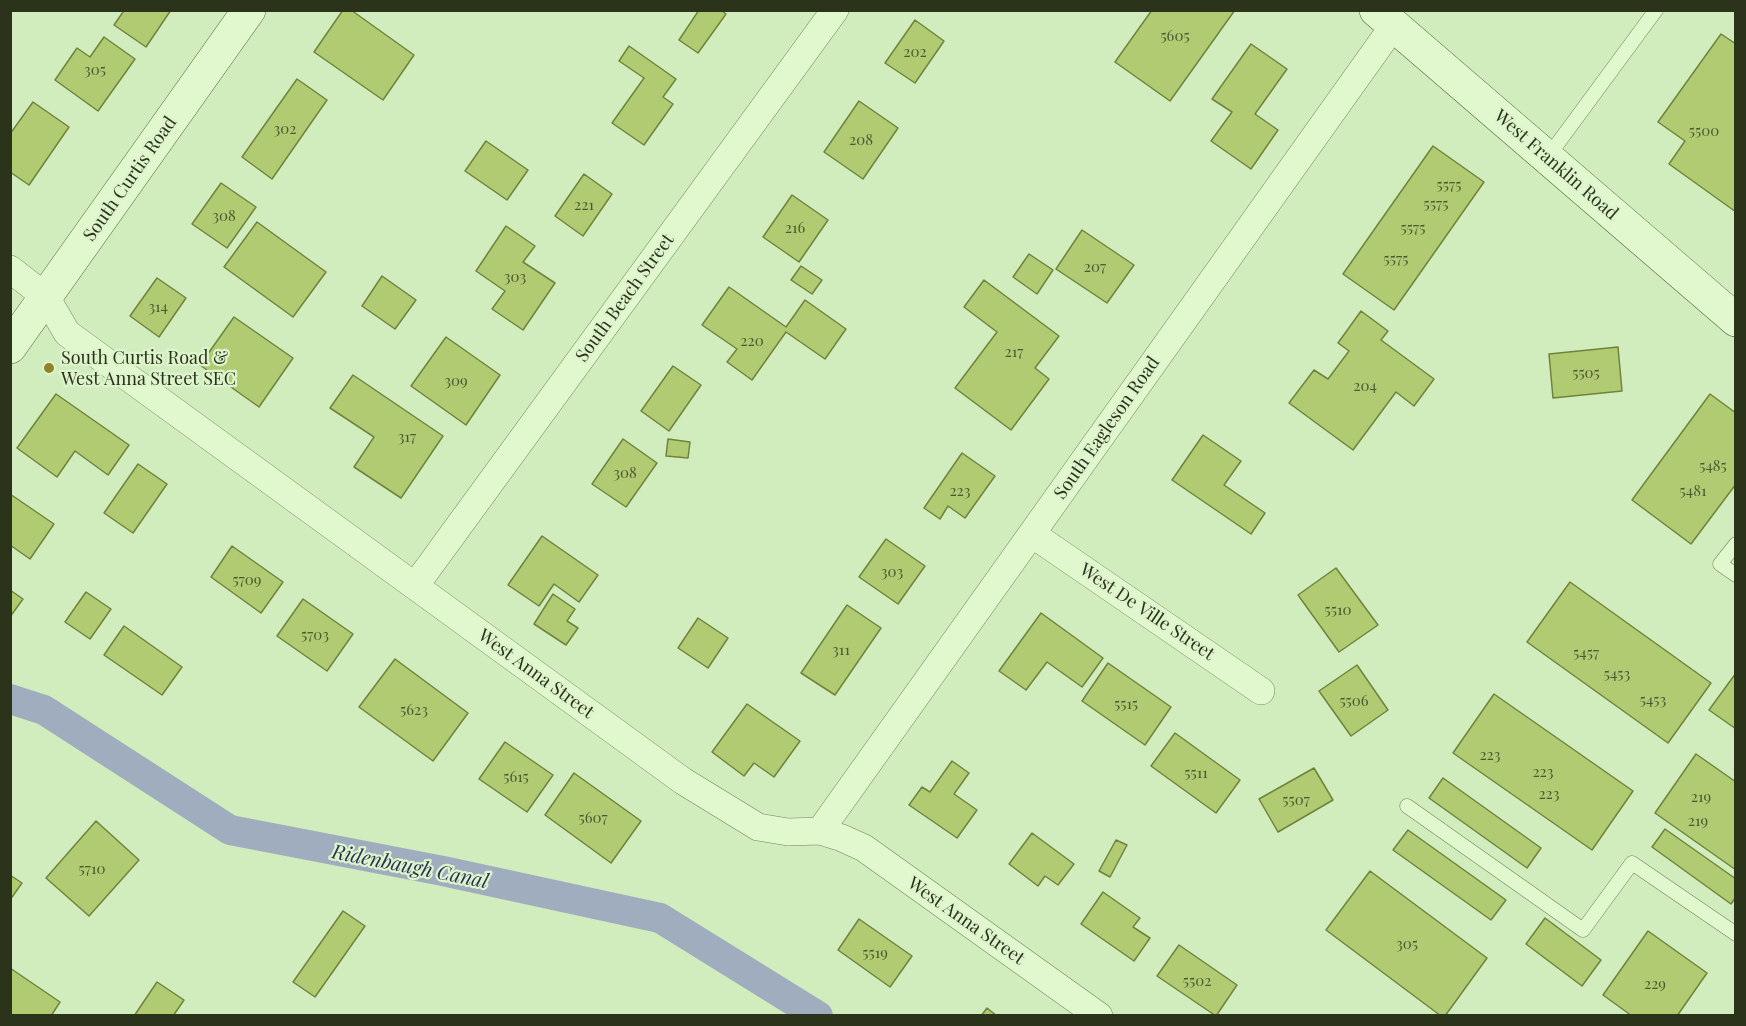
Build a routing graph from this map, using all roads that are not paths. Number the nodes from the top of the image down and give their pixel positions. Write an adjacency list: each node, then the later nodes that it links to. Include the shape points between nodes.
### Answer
1 (249, 10): 7 (street, South Curtis Road)
2 (835, 10): 13 (street, South Beach Street)
3 (1656, 10): 5 (lane)
4 (1390, 18): 5 (street, West Franklin Road); 10 (street, South Eagleson Road)
5 (1547, 158): 8 (street, West Franklin Road)
6 (10, 268): 7 (street, West Anna Street)
7 (46, 297): 9 (street, South Curtis Road); 13 (street, West Anna Street, via 67,333)
8 (1736, 320)
9 (10, 347)
10 (1032, 534): 14 (street, West De Ville Street); 16 (street, South Eagleson Road)
11 (1736, 544): 12 (lane, via 1720,564)
12 (1736, 576)
13 (415, 586): 16 (street, West Anna Street, via 711,798 758,826 788,832)
14 (1262, 690)
15 (1407, 806): 17 (lane, via 1583,930 1632,863)
16 (819, 831): 18 (street, West Anna Street, via 864,848)
17 (1736, 934)
18 (1100, 1016)

